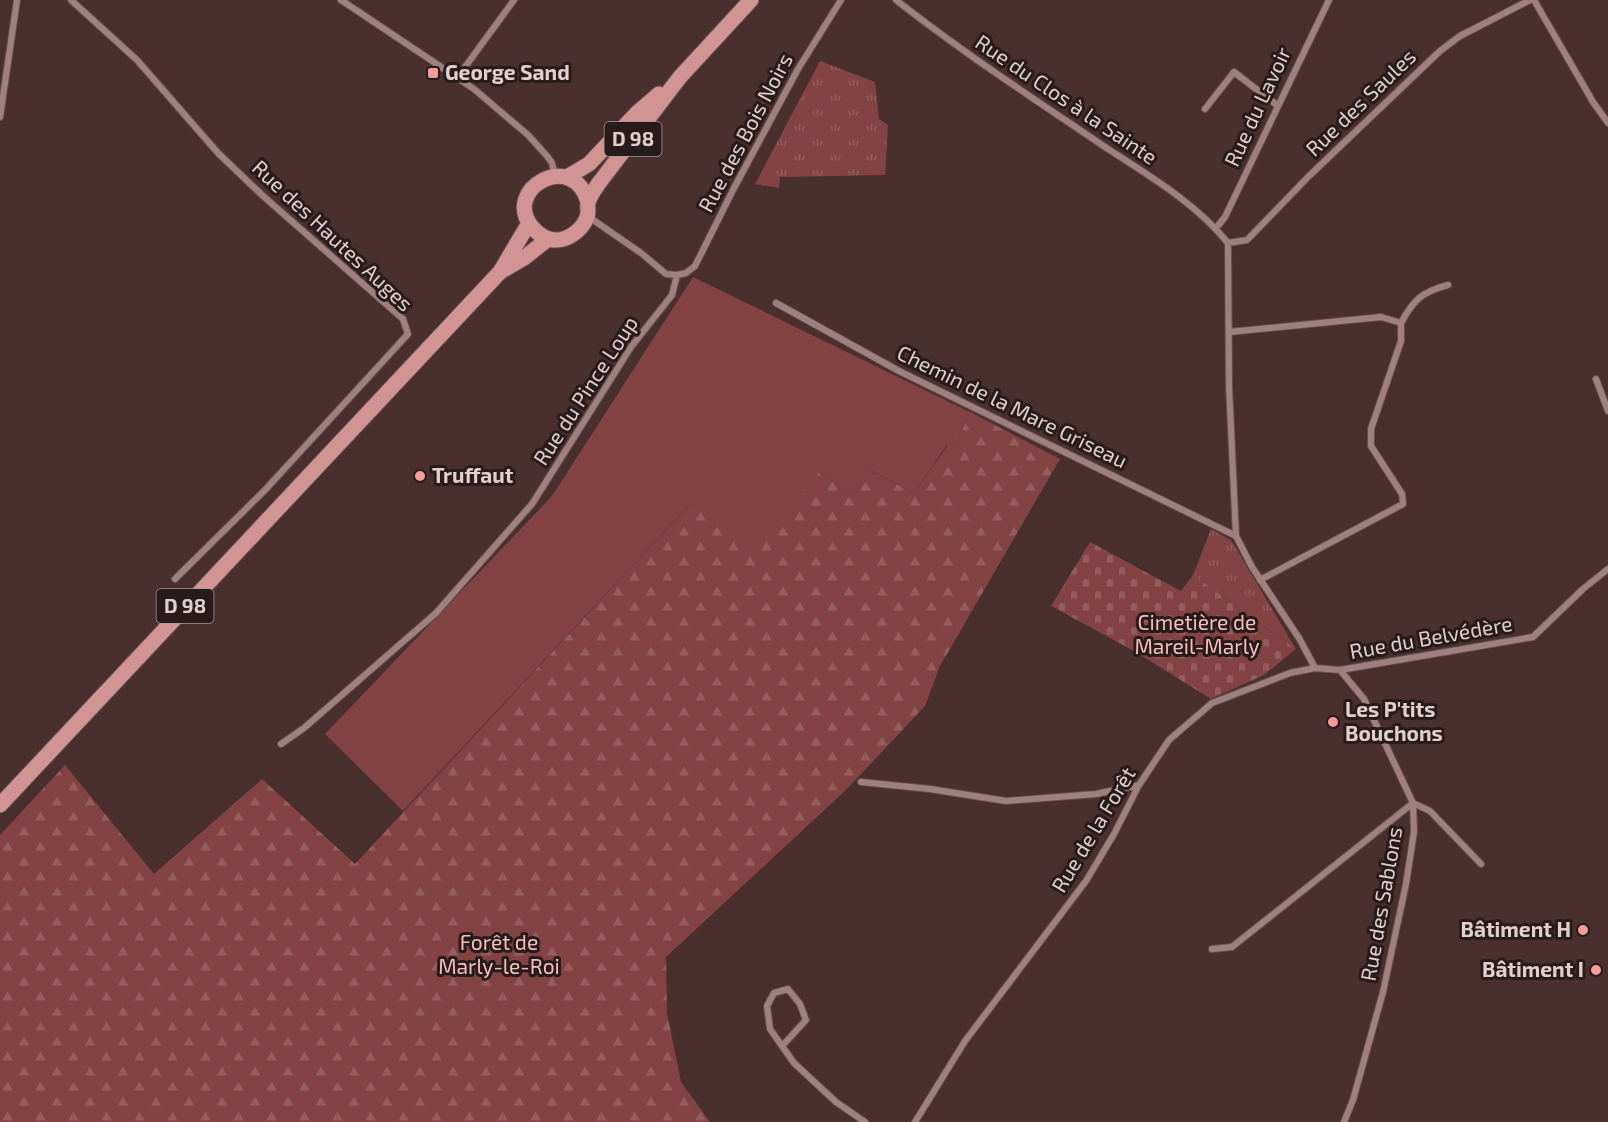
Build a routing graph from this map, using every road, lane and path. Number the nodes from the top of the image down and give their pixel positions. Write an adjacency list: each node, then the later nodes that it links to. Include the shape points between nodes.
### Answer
1 (17, 0): 14 (street)
2 (71, 0): 32 (street, Rue des Hautes Auges, via 137,60 218,153 403,319 408,334 265,490)
3 (341, 0): 11 (street)
4 (514, 0): 11 (street)
5 (751, 0): 10 (main road, D 98)
6 (841, 0): 23 (street, Rue des Bois Noirs, via 798,69 694,266)
7 (896, 0): 19 (street, Rue du Clos à la Sainte, via 940,35 1169,189)
8 (1329, 0): 12 (street, Rue du Lavoir)
9 (1532, 0): 15 (street); 21 (street, Rue des Saules, via 1460,36 1440,51 1247,240)
10 (680, 77): 16 (main road, D 98, via 637,113 589,165); 17 (main road, D 98, via 599,183)
11 (456, 78): 16 (street, via 528,135)
12 (1277, 105): 13 (street, via 1234,72); 19 (street, Rue du Lavoir, via 1225,217)
13 (1205, 109)
14 (0, 117)
15 (1608, 123)
16 (561, 177): 17 (main road, via 583,190); 18 (main road, via 544,178 529,192 525,202)
17 (587, 209): 20 (main road, via 582,226 575,233 556,240); 23 (street, via 666,274)
18 (529, 223): 20 (main road); 22 (main road, D 98)
19 (1216, 228): 21 (street, Rue du Clos à la Sainte)
20 (548, 238): 22 (main road, D 98)
21 (1228, 243): 27 (street)
22 (500, 272): 40 (main road, D 98)
23 (677, 275): 36 (street, Rue du Pince Loup, via 672,295 631,347 532,504 436,613)
24 (1448, 285): 26 (street, via 1427,291 1409,308)
25 (776, 303): 30 (street, Chemin de la Mare Griseau, via 908,376)
26 (1401, 323): 27 (street, via 1382,317); 33 (street, via 1401,341 1371,429 1371,446 1402,494 1403,504)
27 (1229, 332): 30 (street)
28 (1596, 379): 29 (street)
29 (1608, 411)
30 (1236, 536): 33 (street)
31 (1608, 569): 35 (street, Rue du Belvédère, via 1533,637)
32 (175, 579)
33 (1260, 580): 34 (street)
34 (1315, 668): 35 (street, Rue de la Forêt); 38 (street, Rue de la Forêt, via 1290,673 1212,703 1169,740)
35 (1340, 670): 39 (street, Rue des Sablons, via 1364,699)
36 (281, 744)
37 (861, 782): 38 (street, via 1006,801 1096,794)
38 (1139, 784): 45 (street, Rue de la Forêt, via 1086,881 965,1041)
39 (1413, 803): 41 (street, via 1430,812); 42 (street, via 1232,947); 46 (street, Rue des Sablons, via 1411,854 1385,981)
40 (0, 805)
41 (1481, 864)
42 (1212, 949)
43 (783, 1045): 43 (street, via 770,1029 767,1006 774,993 788,989 806,1020); 44 (street, via 802,1071)
44 (865, 1122)
45 (915, 1122)
46 (1344, 1122)

